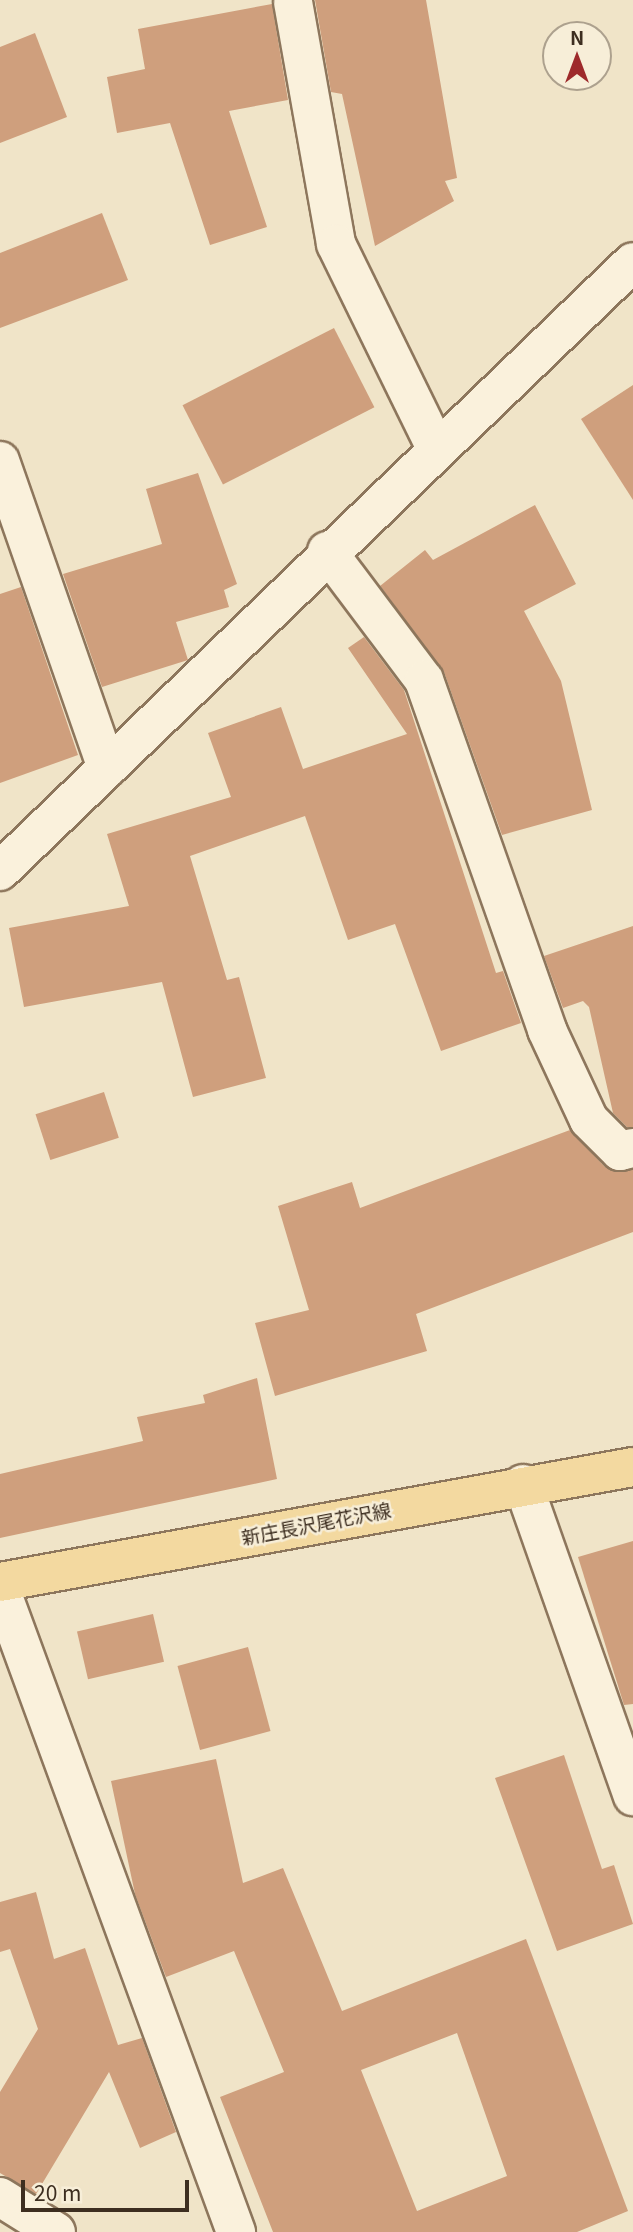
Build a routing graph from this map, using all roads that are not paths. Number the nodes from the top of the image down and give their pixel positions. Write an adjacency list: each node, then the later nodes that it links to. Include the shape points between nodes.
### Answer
1 (293, 2): 3 (street, via 336,244)
2 (633, 262): 3 (street)
3 (436, 447): 5 (street)
4 (0, 461): 6 (street)
5 (327, 551): 6 (street); 8 (street, via 424,680 547,1030 589,1120 620,1151)
6 (107, 768): 7 (street)
7 (0, 871)
8 (633, 1148)
9 (633, 1467): 10 (main road, 新庄長沢尾花沢線)
10 (523, 1484): 11 (main road, 新庄長沢尾花沢線); 13 (street)
11 (0, 1582)
12 (0, 1588): 16 (street)
13 (633, 1796)
14 (0, 2197): 15 (street)
15 (56, 2232)
16 (236, 2232)

